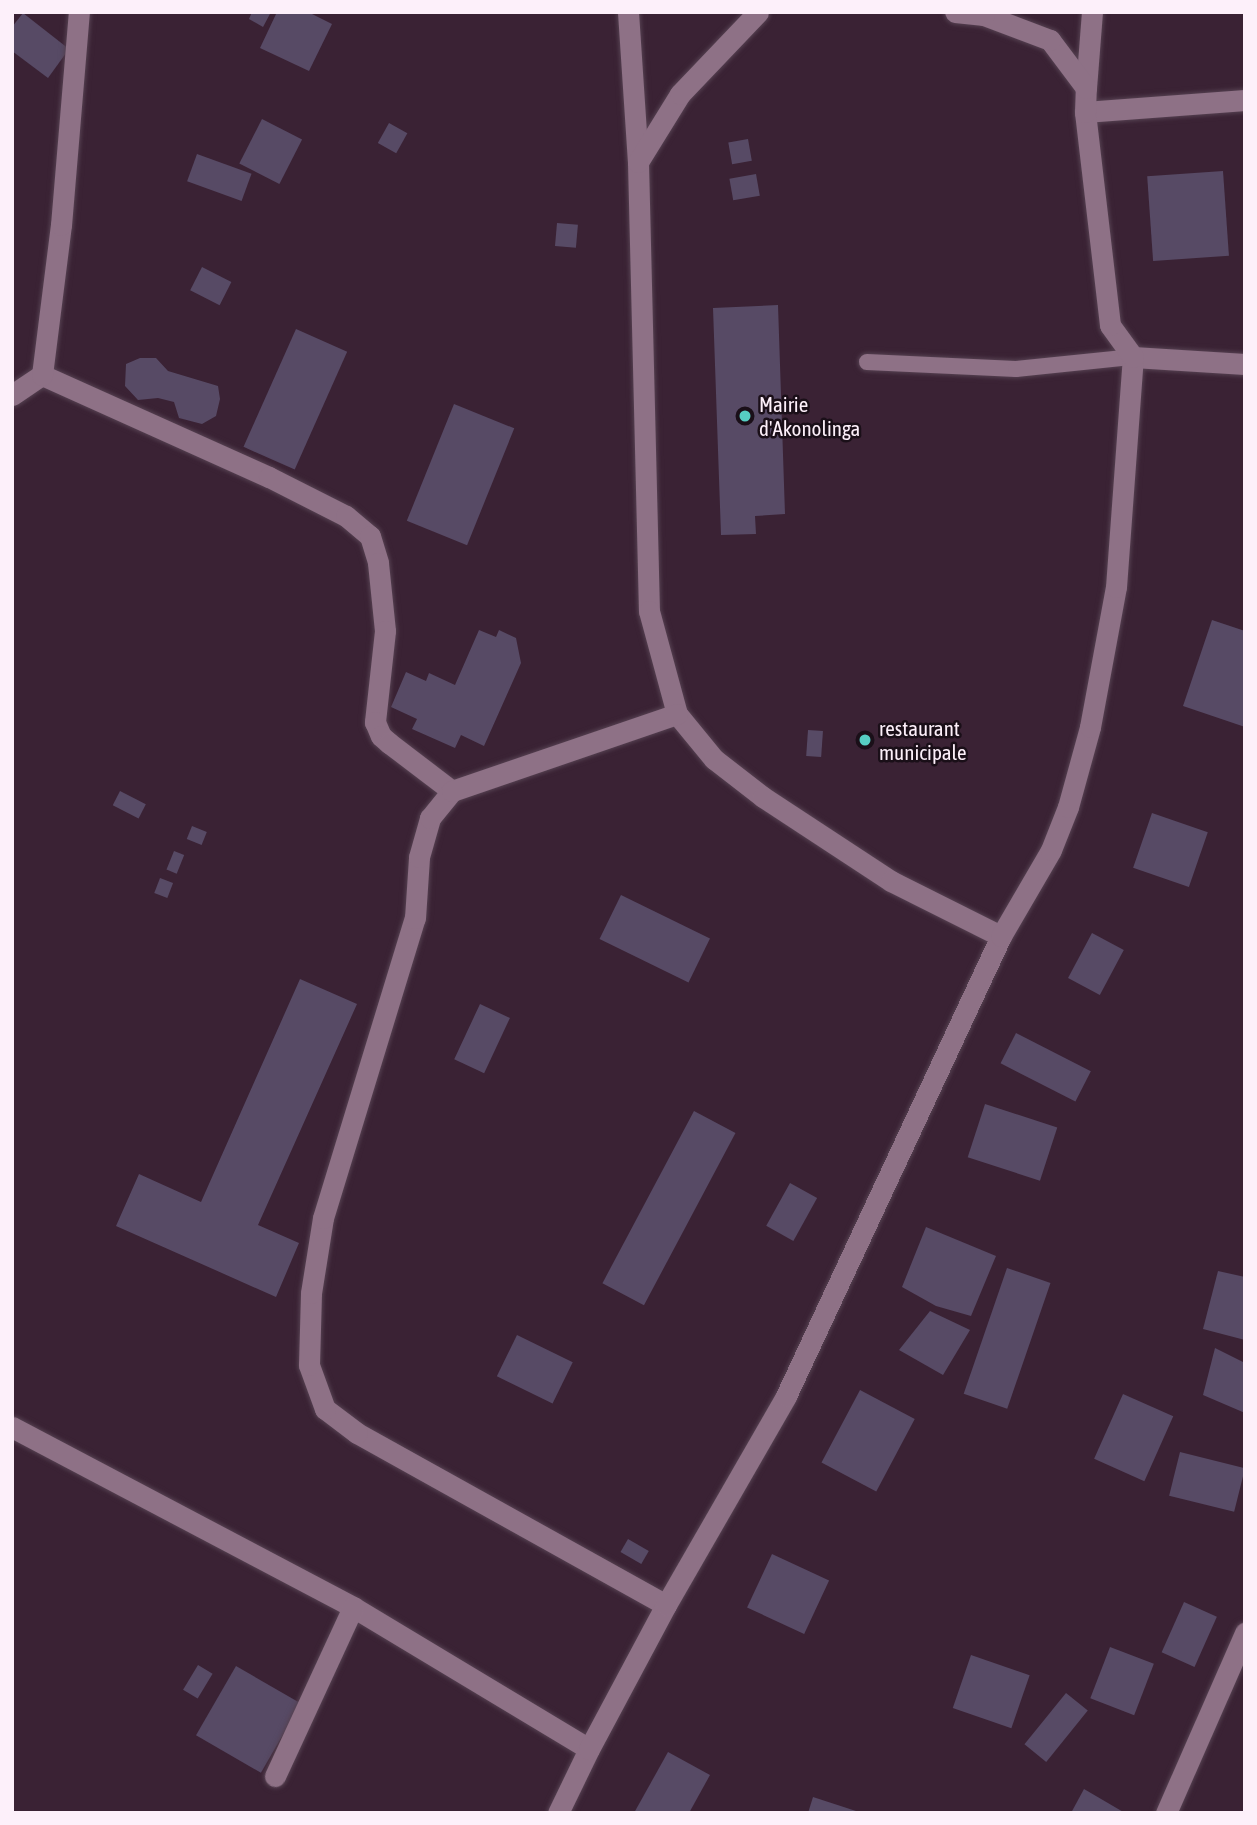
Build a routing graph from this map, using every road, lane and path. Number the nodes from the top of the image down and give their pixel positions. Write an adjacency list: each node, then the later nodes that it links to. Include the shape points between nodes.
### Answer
1 (79, 12): 13 (street)
2 (628, 12): 9 (street)
3 (758, 12): 9 (street, via 680,94)
4 (955, 12): 6 (street, via 984,15 1050,40)
5 (1092, 12): 6 (street)
6 (1086, 88): 8 (street)
7 (1245, 100): 8 (street)
8 (1085, 112): 10 (street, via 1111,326)
9 (638, 162): 15 (street, via 649,611)
10 (1133, 357): 11 (lane, via 1016,369); 12 (street); 17 (street, via 1116,587 1090,727 1051,850)
11 (867, 362)
12 (1245, 364)
13 (43, 375): 14 (street); 16 (street, via 269,477 346,516 370,536 379,562 386,631 375,722 381,736)
14 (12, 395)
15 (677, 714): 16 (street); 17 (street, via 715,759 763,797 891,881)
16 (452, 791): 19 (street, via 430,818 419,857 415,918 323,1218 311,1293 309,1365 325,1409 357,1433)
17 (1001, 936): 19 (street, via 786,1396)
18 (12, 1427): 20 (street)
19 (666, 1605): 22 (street)
20 (353, 1606): 22 (street); 23 (street)
21 (1245, 1633): 25 (street)
22 (589, 1749): 24 (street)
23 (275, 1776)
24 (558, 1813)
25 (1166, 1813)

